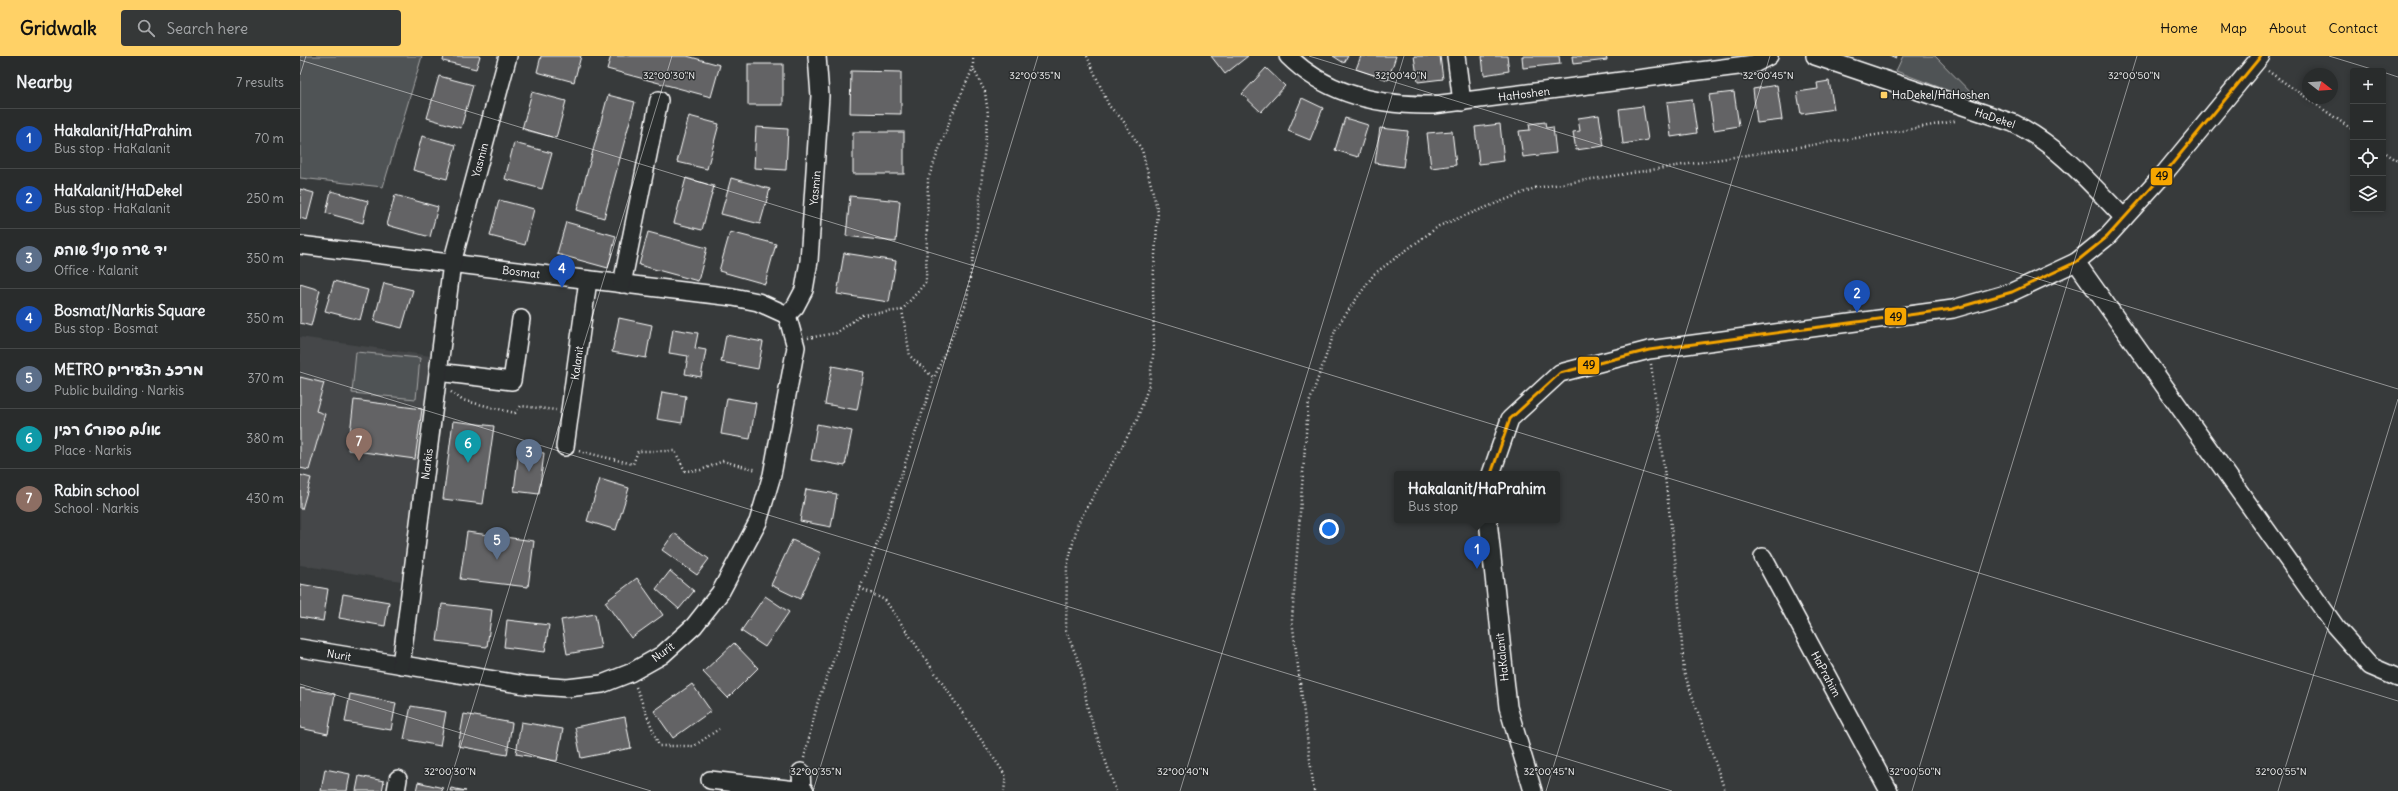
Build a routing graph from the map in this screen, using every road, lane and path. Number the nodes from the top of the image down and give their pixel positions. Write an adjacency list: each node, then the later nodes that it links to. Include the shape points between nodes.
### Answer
1 (508, 56): 20 (street, Yasmin)
2 (817, 56): 24 (street, Yasmin, via 820,96 809,261 804,290)
3 (973, 56): 10 (path)
4 (1087, 56): 47 (path, via 1109,106 1142,150 1158,212 1152,284 1154,348 1149,385 1137,420 1078,523 1067,567 1066,631 1080,665 1088,710)
5 (1288, 56): 12 (street, HaHoshen, via 1317,79 1364,99 1410,106)
6 (1456, 56): 12 (street)
7 (1769, 56): 12 (street, HaHoshen, via 1754,64)
8 (1815, 56): 17 (street, HaDekel, via 2013,123 2034,133 2058,151)
9 (2259, 59): 14 (path); 17 (street)
10 (973, 68): 23 (path, via 928,179 926,282); 29 (path, via 985,92 988,114 976,238 966,304)
11 (659, 100): 22 (street)
12 (1462, 102)
13 (1957, 120): 48 (path, via 1887,134 1535,188 1439,226 1374,274 1336,328 1308,406 1292,620)
14 (2350, 128)
15 (2386, 153): 16 (path)
16 (2398, 161)
17 (2124, 218): 19 (street, via 2107,237)
18 (300, 245): 20 (street, Bosmat)
19 (2076, 262): 27 (street, via 2012,292 1953,309); 40 (street, via 2335,626 2370,666)
20 (452, 263): 21 (street, Bosmat); 28 (street, Narkis)
21 (588, 280): 22 (street, Bosmat); 30 (street, Kalanit)
22 (622, 284): 24 (street, Bosmat, via 733,297 758,302)
23 (902, 310): 26 (path, via 862,315 836,333); 29 (path, via 910,356)
24 (788, 315): 26 (street, Nurit)
25 (521, 319): 28 (street, via 512,381)
26 (795, 340): 33 (street, Nurit, via 796,347)
27 (1650, 350): 32 (street, via 1560,373 1510,419); 50 (path, via 1676,566 1684,672)
28 (438, 377): 30 (path, via 462,400 515,413 521,406); 38 (street, Narkis)
29 (934, 378): 36 (path)
30 (570, 411): 31 (street, Kalanit)
31 (565, 447): 33 (path, via 633,464 638,450 675,451 685,471 701,470 723,460)
32 (1492, 471)
33 (772, 475): 39 (street, Nurit, via 758,522 720,593 694,626 662,655)
34 (1488, 523): 49 (street, HaKalanit, via 1508,706)
35 (1763, 557): 51 (street, HaPrahim)
36 (860, 588): 42 (path, via 818,701); 46 (path, via 884,600 1006,776)
37 (300, 648): 38 (street, Nurit)
38 (401, 665): 39 (street, Nurit, via 525,685 567,688 602,684)
39 (630, 673): 41 (path, via 659,746 694,746)
40 (2398, 678)
41 (720, 729)
42 (805, 751)
43 (801, 772): 45 (street)
44 (710, 780): 45 (street)
45 (803, 791)
46 (1004, 791)
47 (1116, 791)
48 (1314, 791)
49 (1533, 791)
50 (1725, 791)
51 (1889, 791)

